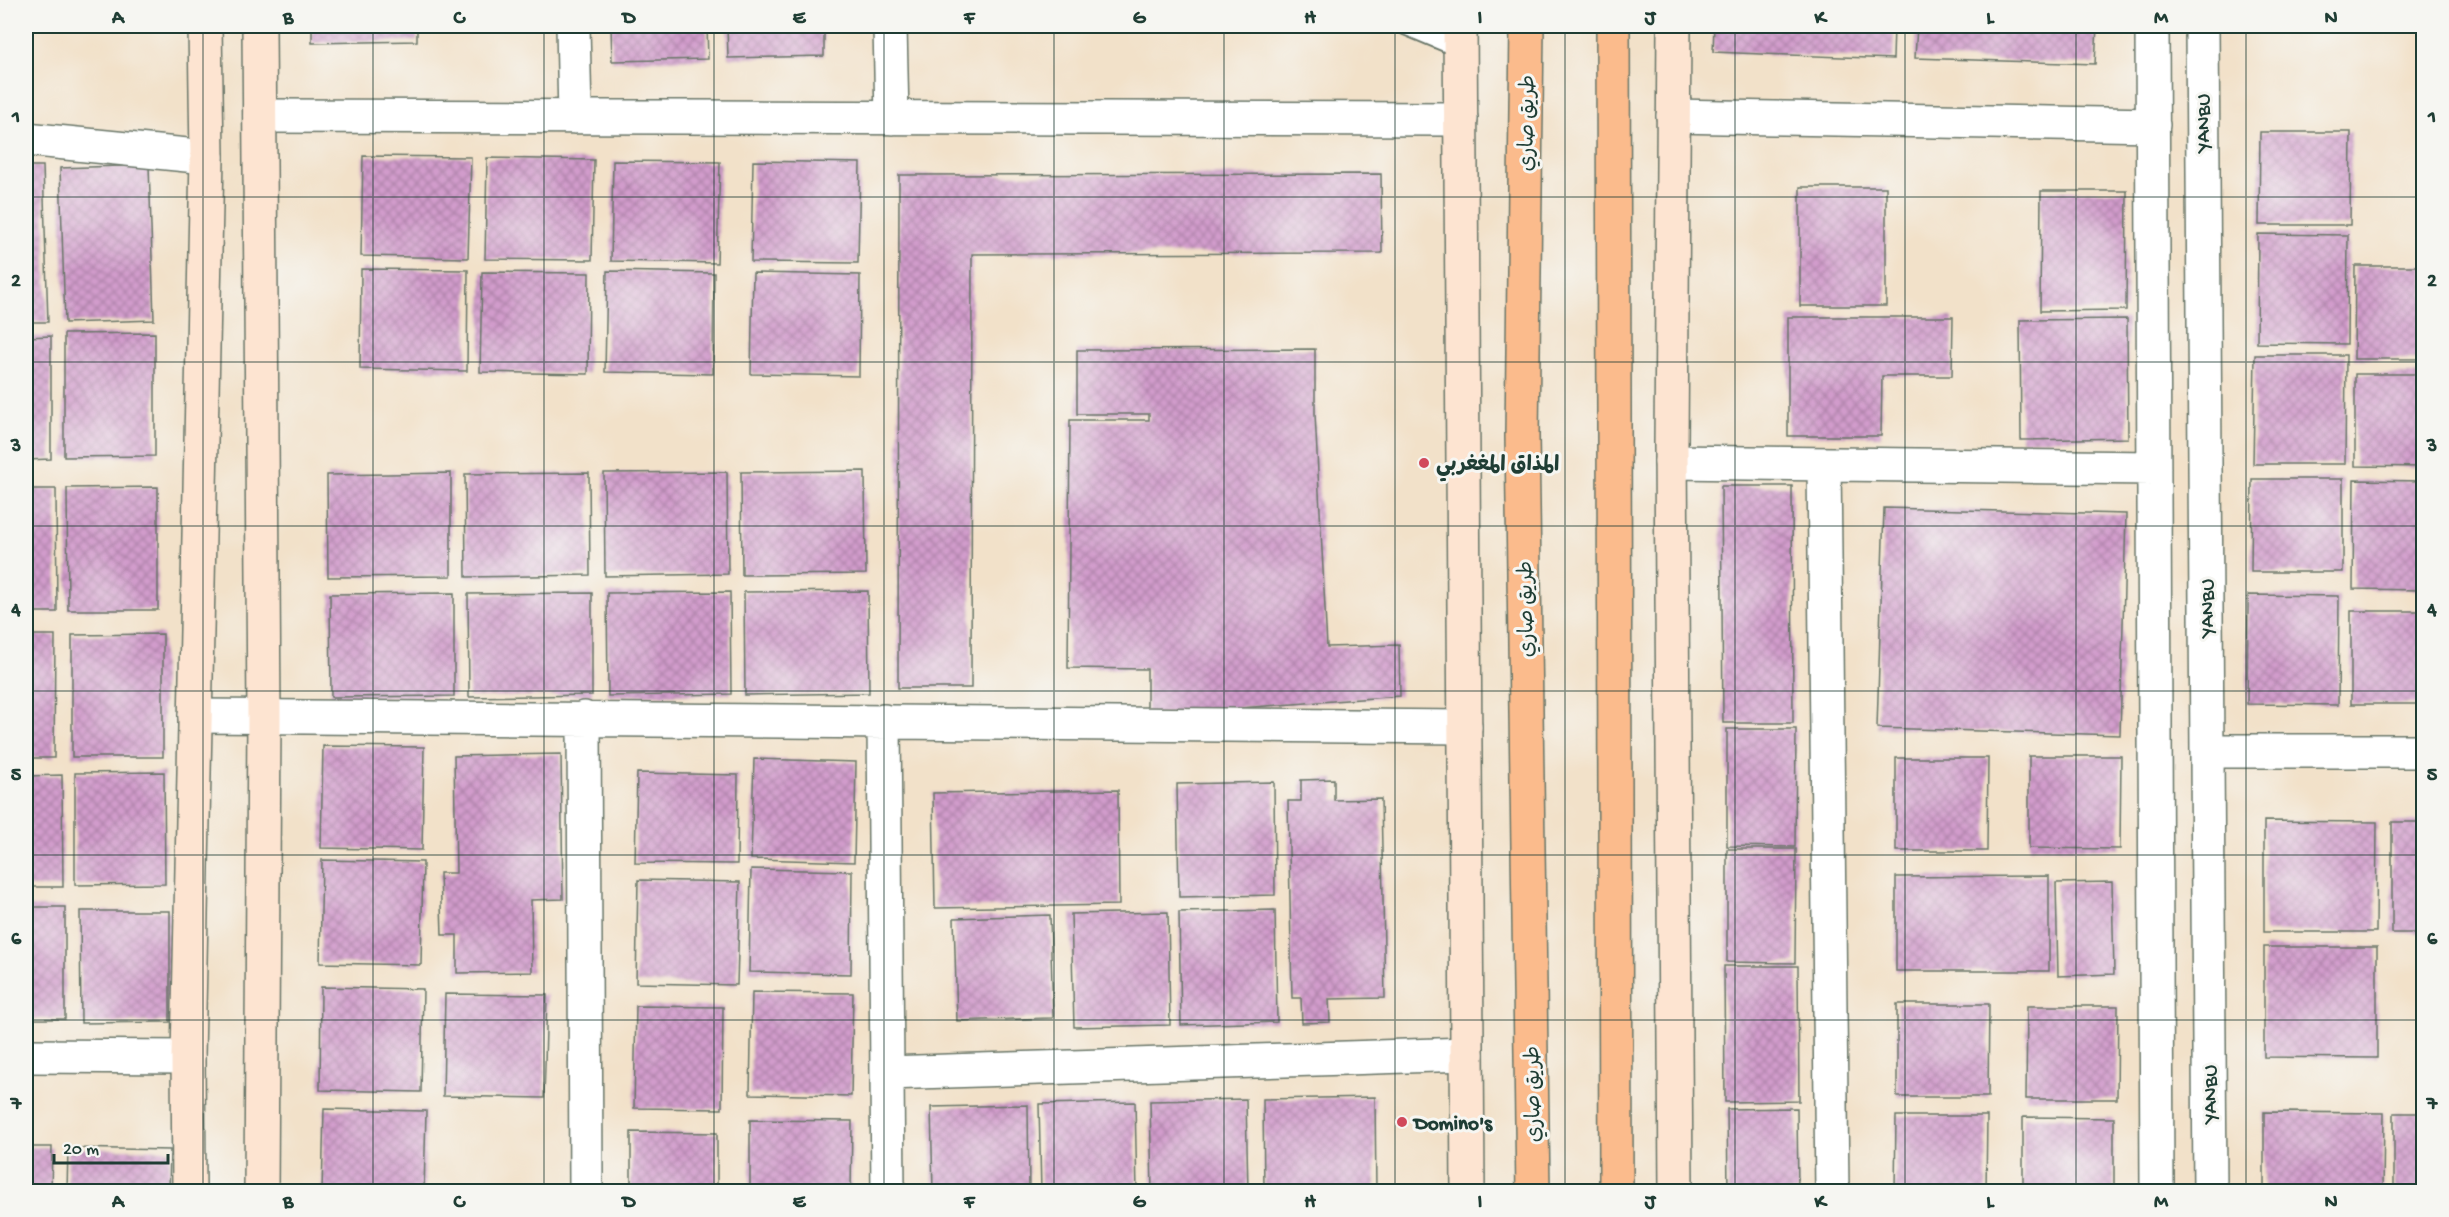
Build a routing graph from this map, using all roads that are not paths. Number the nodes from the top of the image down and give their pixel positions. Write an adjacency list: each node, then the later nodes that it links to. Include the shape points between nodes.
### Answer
1 (205, 26): 19 (street)
2 (259, 26): 12 (street)
3 (573, 26): 14 (street)
4 (890, 26): 15 (street)
5 (1405, 26): 11 (lane)
6 (1527, 26): 39 (main road, طريق صاري, via 1522,436)
7 (1613, 26): 40 (main road)
8 (1674, 26): 13 (street)
9 (2152, 26): 17 (street)
10 (2202, 26): 28 (street, YANBU)
11 (1460, 37): 16 (street)
12 (260, 116): 14 (street); 24 (street)
13 (1673, 116): 17 (street); 20 (street)
14 (575, 117): 15 (street)
15 (892, 118): 16 (street)
16 (1461, 119): 27 (street)
17 (2152, 126): 22 (street)
18 (26, 139): 19 (street)
19 (207, 157): 23 (street)
20 (1671, 462): 21 (street); 41 (street)
21 (1824, 464): 22 (street); 42 (street)
22 (2154, 468): 43 (street)
23 (195, 716): 24 (street); 32 (street)
24 (264, 717): 25 (street); 35 (street)
25 (584, 718): 26 (street); 36 (street)
26 (884, 721): 27 (street); 33 (street)
27 (1465, 727): 30 (street)
28 (2207, 751): 29 (street); 44 (street, YANBU)
29 (2424, 751)
30 (1467, 1054): 33 (street); 38 (street)
31 (26, 1056): 32 (street)
32 (188, 1057): 34 (street)
33 (887, 1072): 37 (street)
34 (189, 1191)
35 (261, 1191)
36 (586, 1191)
37 (888, 1191)
38 (1468, 1191)
39 (1533, 1191)
40 (1616, 1191)
41 (1676, 1191)
42 (1832, 1191)
43 (2157, 1191)
44 (2210, 1191)

